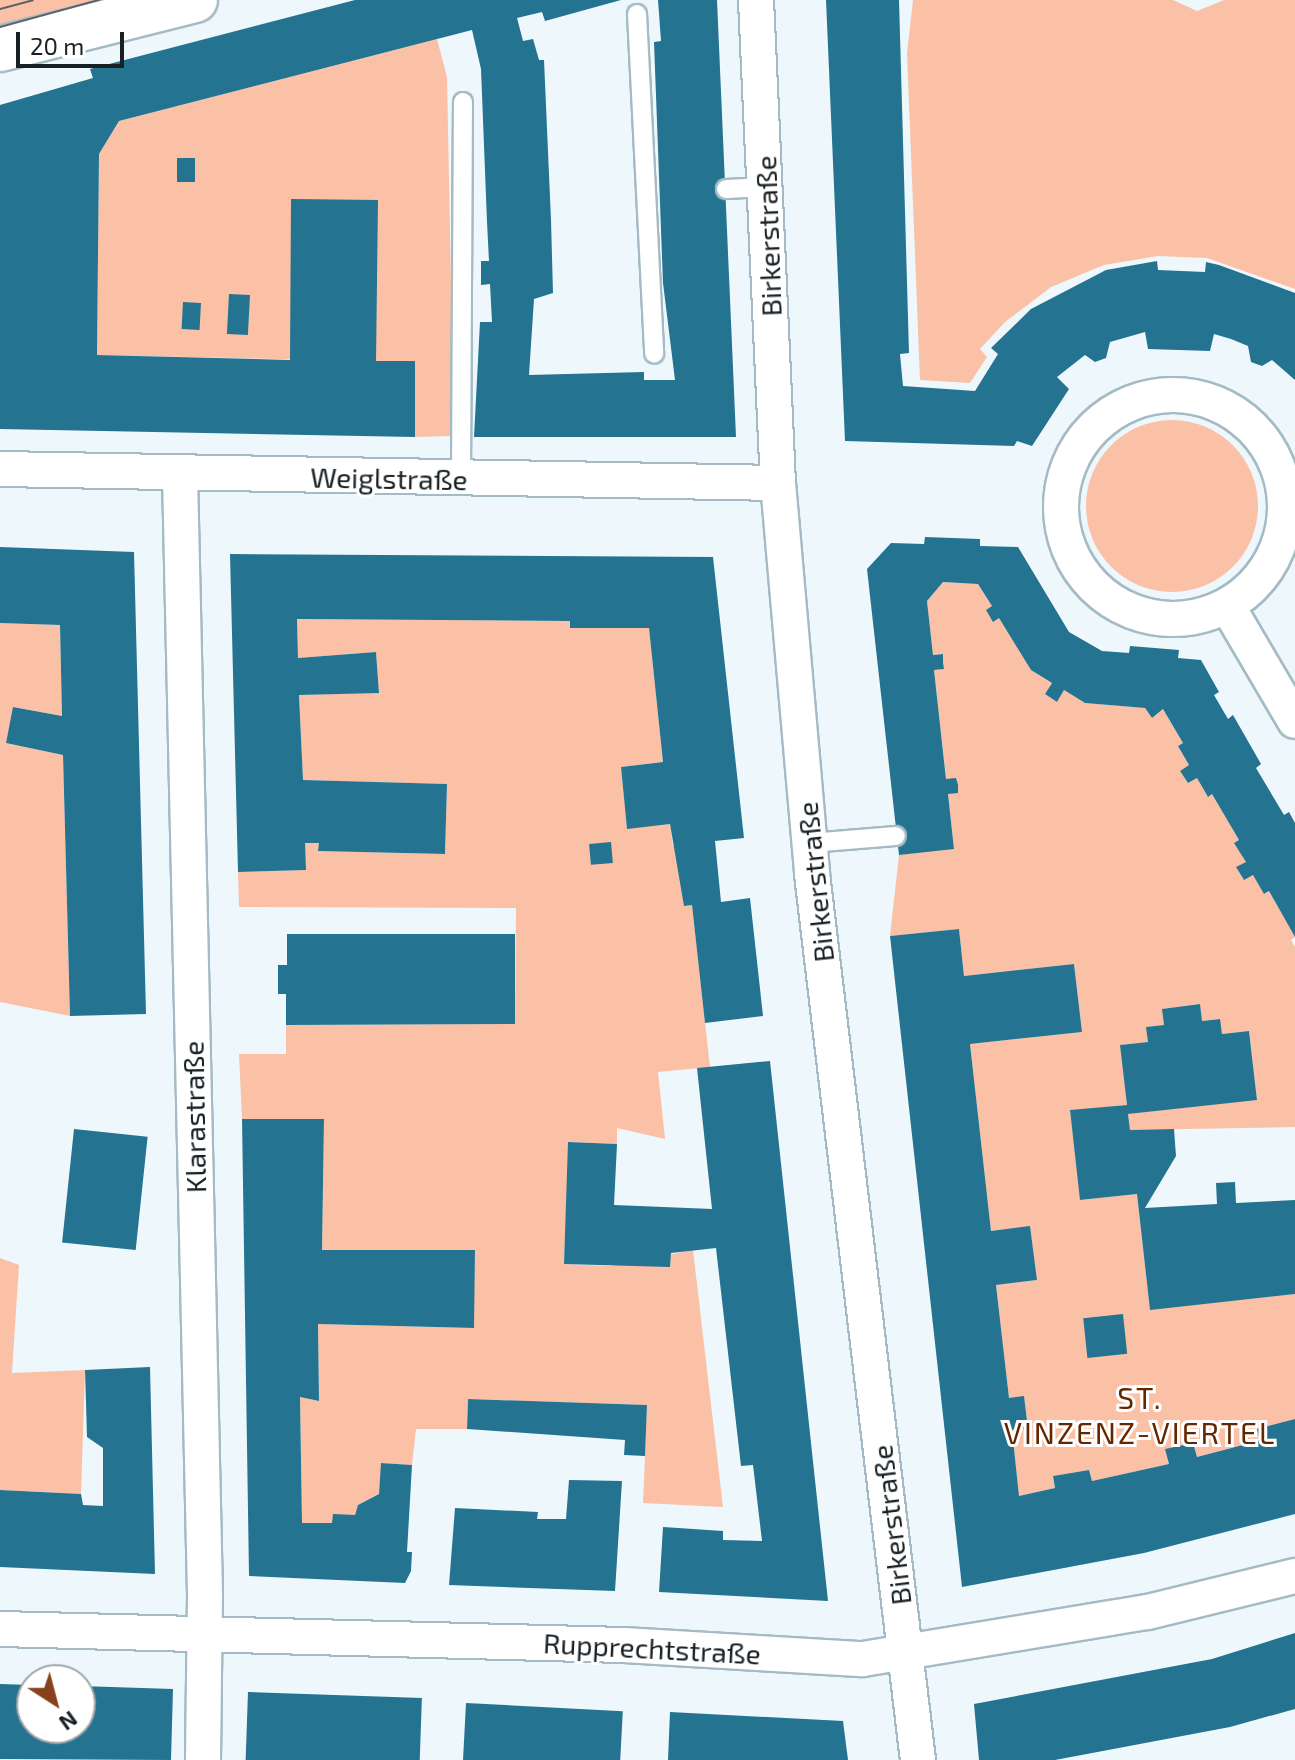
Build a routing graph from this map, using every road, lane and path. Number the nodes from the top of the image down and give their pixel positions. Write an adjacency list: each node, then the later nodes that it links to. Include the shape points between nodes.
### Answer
1 (195, 0): 4 (main road)
2 (756, 0): 6 (street, Birkerstraße)
3 (637, 14): 8 (lane)
4 (0, 49)
5 (463, 102): 11 (lane)
6 (766, 187): 7 (lane); 12 (street, Birkerstraße)
7 (726, 189)
8 (654, 354)
9 (0, 469): 10 (street, Weiglstraße)
10 (180, 475): 11 (street, Weiglstraße); 19 (street, Klarastraße)
11 (461, 479): 12 (street, Weiglstraße)
12 (778, 483): 16 (street, Birkerstraße)
13 (1228, 607): 13 (street, via 1257,581 1279,543 1284,490 1265,442 1234,412 1206,399 1145,398 1115,410 1086,435 1069,462 1061,495 1062,528 1081,572 1111,601 1154,618 1178,619); 14 (street)
14 (1295, 721)
15 (896, 836): 16 (lane)
16 (810, 843): 20 (street, Birkerstraße)
17 (1295, 1576): 20 (street, Rupprechtstraße, via 1148,1612)
18 (0, 1629): 19 (street, Rupprechtstraße)
19 (206, 1638): 20 (street, Rupprechtstraße, via 624,1645 863,1659); 21 (street, Klarastraße)
20 (906, 1653): 22 (street, Birkerstraße)
21 (203, 1760)
22 (918, 1760)

